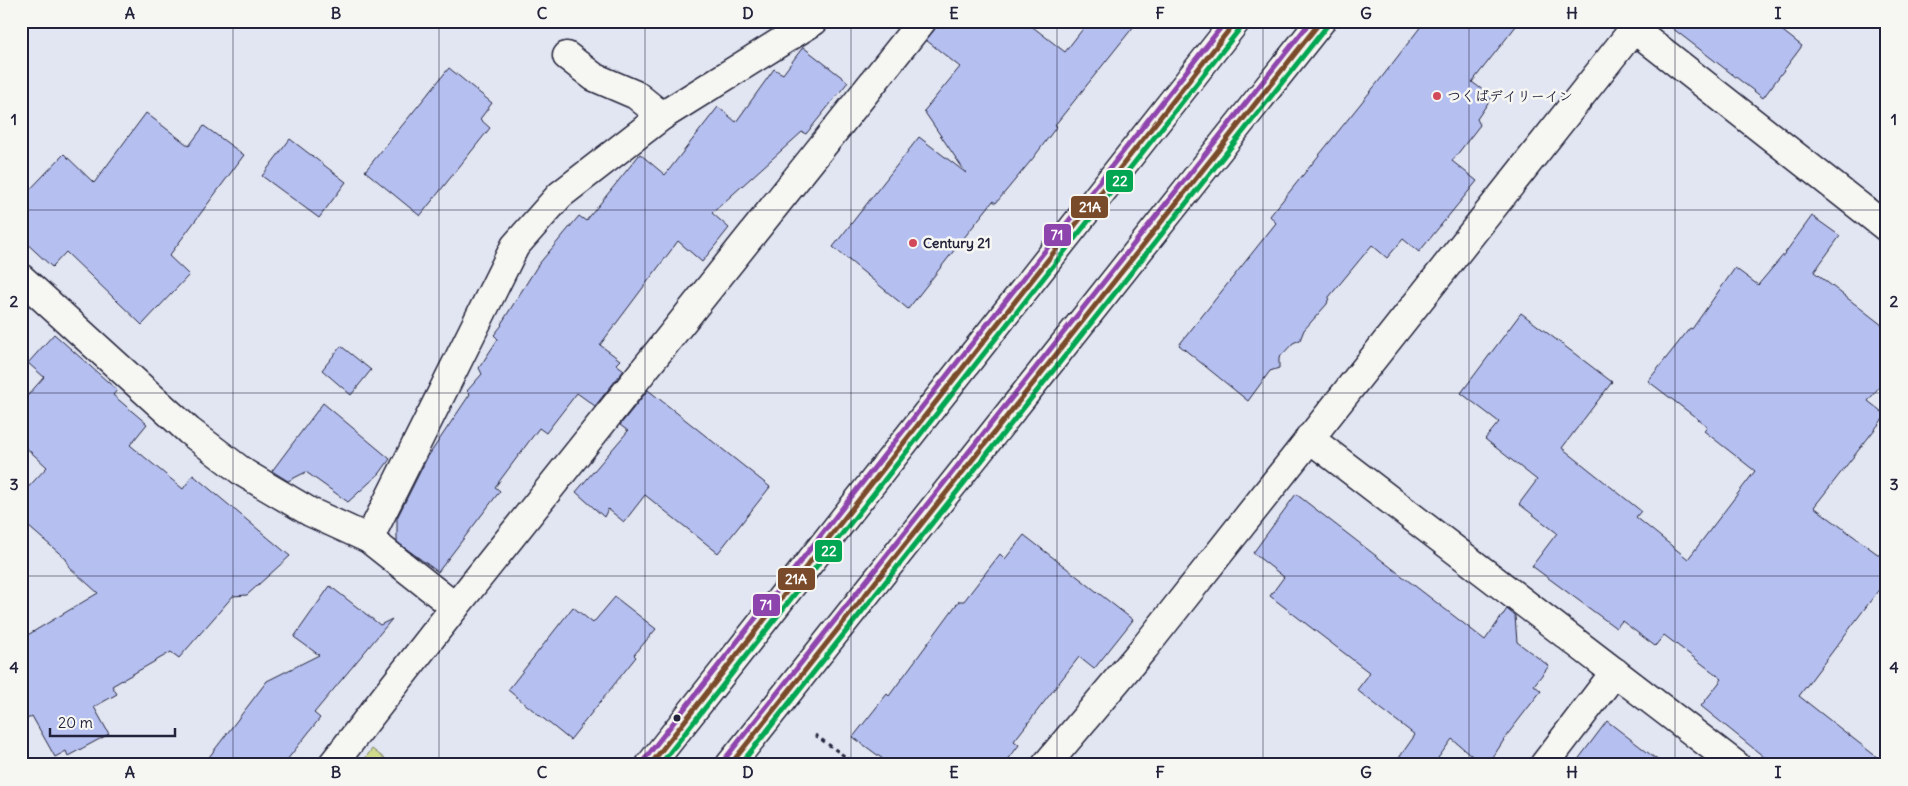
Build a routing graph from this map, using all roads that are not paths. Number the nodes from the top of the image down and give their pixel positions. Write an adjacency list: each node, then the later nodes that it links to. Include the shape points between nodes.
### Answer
1 (814, 21): 7 (street)
2 (922, 21): 12 (street)
3 (1236, 21): 16 (street)
4 (1321, 21): 17 (street)
5 (1637, 25): 8 (street); 10 (street)
6 (567, 56): 7 (street, via 594,77 636,95)
7 (662, 116): 11 (street, via 560,195 515,246)
8 (1887, 228)
9 (21, 278): 11 (street, via 165,411 244,473 310,512)
10 (1309, 438): 13 (street); 18 (street)
11 (369, 539): 12 (street)
12 (455, 607): 15 (street)
13 (1614, 672): 14 (street); 19 (street)
14 (1726, 762)
15 (332, 765)
16 (650, 765)
17 (730, 765)
18 (1046, 765)
19 (1544, 765)

